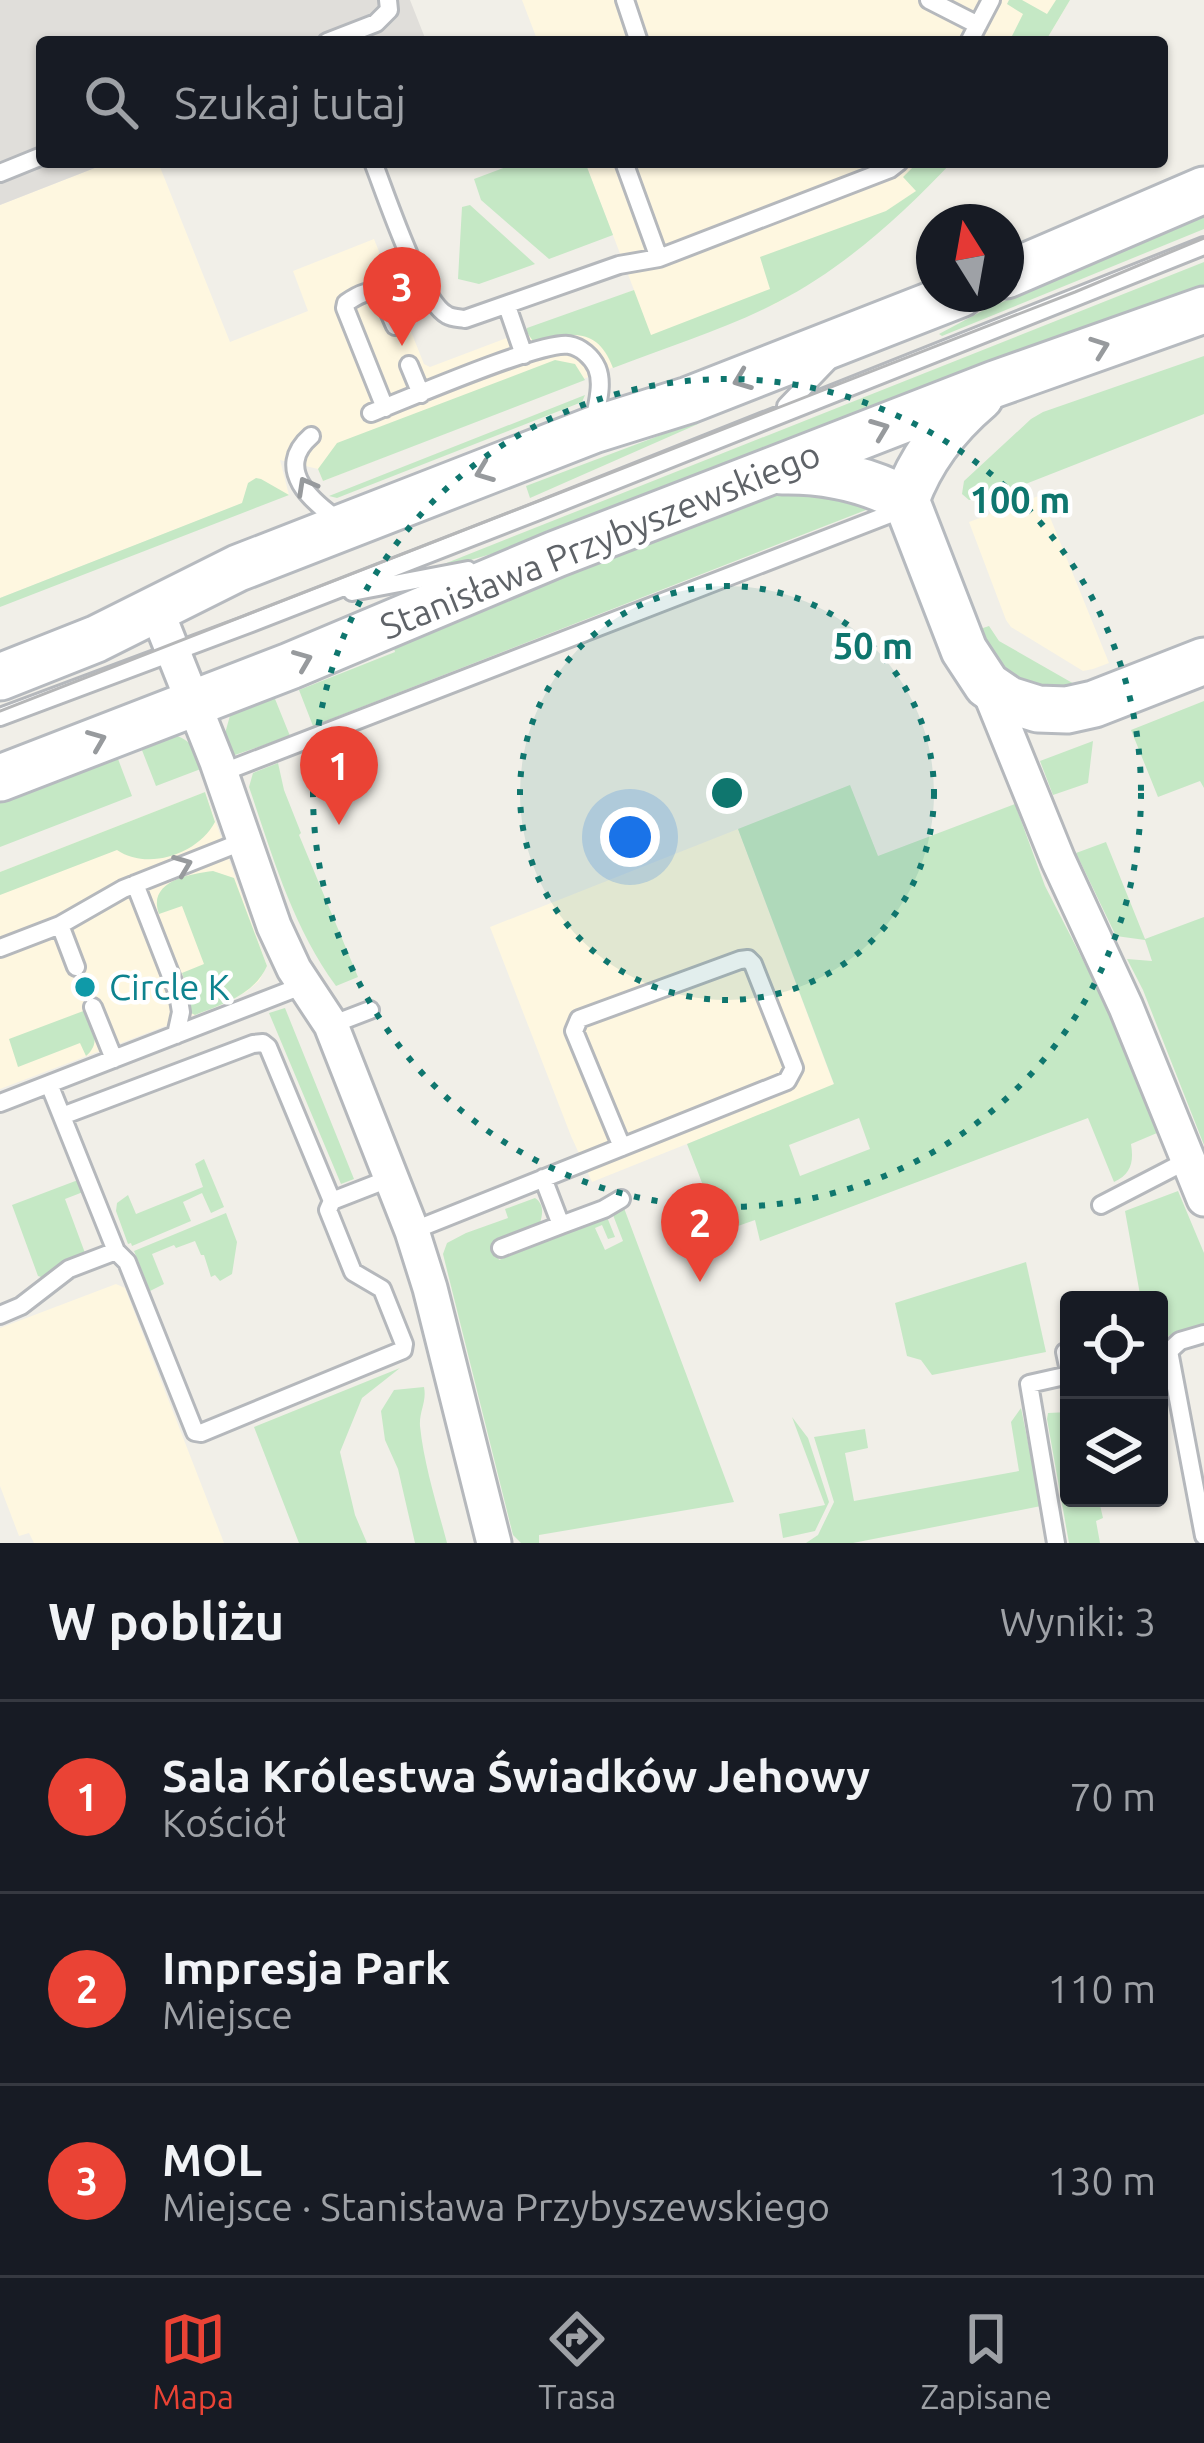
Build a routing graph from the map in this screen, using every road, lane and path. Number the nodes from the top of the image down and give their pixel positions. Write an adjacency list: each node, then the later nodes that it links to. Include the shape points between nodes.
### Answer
1 (388, 0): 6 (lane, via 376,23)
2 (625, 0): 7 (lane)
3 (929, 0): 5 (lane)
4 (991, 0): 5 (lane)
5 (973, 34)
6 (342, 36)
7 (637, 36)
8 (36, 158): 12 (lane)
9 (376, 168): 17 (lane, via 437,306 465,319)
10 (625, 168): 15 (lane)
11 (891, 168): 15 (lane)
12 (0, 173)
13 (1203, 189): 16 (main road)
14 (1204, 246): 26 (lane)
15 (659, 258): 17 (lane)
16 (1024, 267)
17 (507, 306): 22 (lane)
18 (1204, 310): 24 (main road, Stanisława Przybyszewskiego, one-way to 18)
19 (916, 311): 21 (main road)
20 (394, 326): 25 (lane, via 382,296 370,291 345,308 378,410)
21 (850, 337): 26 (lane, via 790,404); 27 (main road, one-way to 27)
22 (524, 355): 25 (lane); 27 (lane, via 571,345 591,359 601,381)
23 (410, 365): 25 (lane)
24 (995, 384): 29 (main road, Stanisława Przybyszewskiego, one-way to 24); 30 (main road, via 933,446)
25 (421, 394)
26 (751, 425): 33 (lane)
27 (593, 430): 31 (main road, one-way to 31)
28 (310, 436): 31 (lane, one-way to 28, via 314,503 297,477 299,447)
29 (770, 471): 30 (main road, via 856,478); 32 (main road, Stanisława Przybyszewskiego)
30 (908, 503): 38 (main road, via 964,650); 41 (lane)
31 (347, 526): 34 (main road)
32 (556, 554): 33 (lane); 39 (main road, Stanisława Przybyszewskiego, one-way to 32)
33 (310, 600): 35 (lane)
34 (156, 609): 35 (street); 37 (main road)
35 (172, 651): 39 (street); 40 (lane)
36 (1204, 661): 38 (main road, via 1067,710 1009,700)
37 (0, 677)
38 (987, 685): 58 (street)
39 (194, 703): 41 (street); 42 (main road, Stanisława Przybyszewskiego, one-way to 39)
40 (0, 717)
41 (221, 773): 43 (street)
42 (0, 778)
43 (244, 841): 44 (lane, one-way to 43); 48 (street)
44 (135, 884): 45 (lane); 52 (lane, via 178,994)
45 (60, 925): 46 (lane); 47 (lane)
46 (0, 948)
47 (76, 968)
48 (304, 985): 51 (street); 52 (lane)
49 (93, 1007): 53 (lane)
50 (370, 1010): 51 (lane)
51 (331, 1025): 59 (street)
52 (176, 1035): 53 (lane)
53 (114, 1059): 54 (lane)
54 (49, 1084): 55 (lane); 56 (lane)
55 (0, 1103)
56 (62, 1116): 63 (lane, via 263,1043); 68 (lane)
57 (622, 1147): 57 (lane, via 787,1081 794,1068 748,959 575,1024); 60 (lane)
58 (1188, 1160): 62 (street); 64 (lane)
59 (392, 1178): 63 (lane); 66 (street)
60 (543, 1178): 65 (lane); 66 (lane)
61 (621, 1199): 65 (lane)
62 (1204, 1199)
63 (332, 1202): 68 (lane, via 328,1210 353,1271 382,1289 403,1350 201,1433)
64 (1101, 1205)
65 (561, 1225): 67 (lane)
66 (412, 1231): 75 (street)
67 (501, 1248)
68 (116, 1251): 69 (lane, via 69,1269)
69 (0, 1315)
70 (1204, 1334): 71 (lane)
71 (1168, 1350)
72 (1168, 1371): 74 (lane)
73 (1060, 1375): 76 (lane, via 1029,1384)
74 (1204, 1537)
75 (494, 1543)
76 (1056, 1543)

